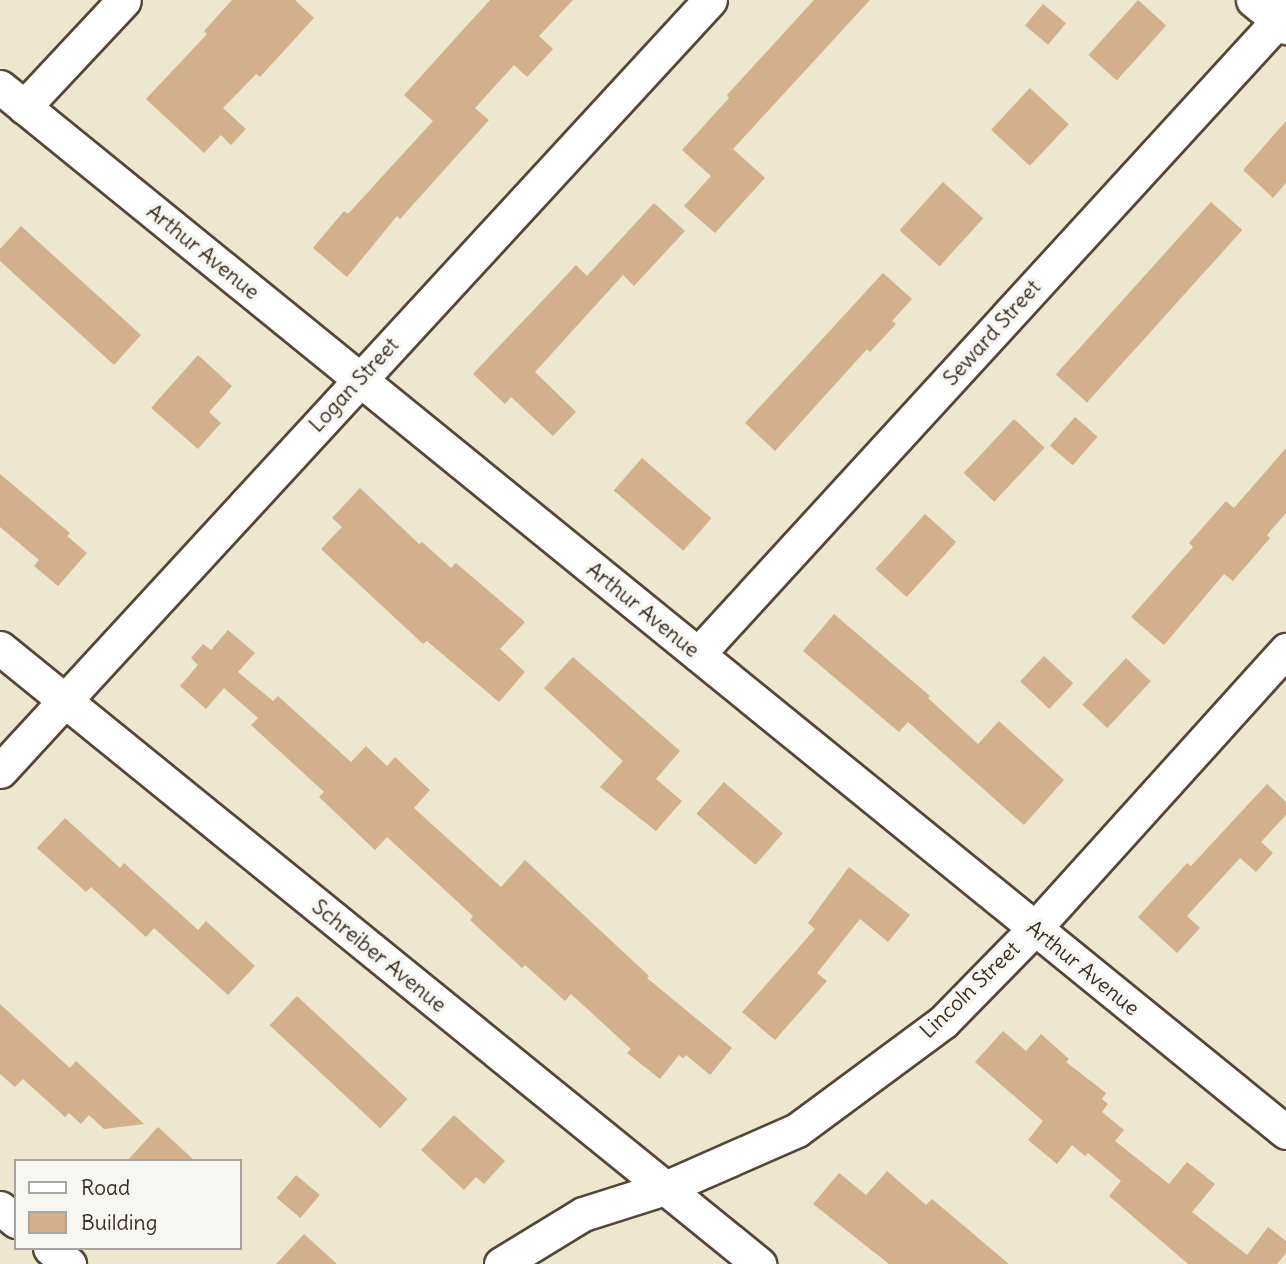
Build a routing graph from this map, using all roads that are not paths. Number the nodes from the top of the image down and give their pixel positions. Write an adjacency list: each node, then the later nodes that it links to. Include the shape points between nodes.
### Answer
1 (124, 0): 5 (street)
2 (710, 0): 6 (street, Logan Street)
3 (1252, 0): 4 (street)
4 (1283, 20): 9 (street, Seward Street)
5 (12, 97): 6 (street, Arthur Avenue)
6 (359, 380): 9 (street, Arthur Avenue); 10 (street, Logan Street)
7 (0, 648): 10 (street, Schreiber Avenue)
8 (1286, 650): 12 (street, Lincoln Street)
9 (698, 654): 12 (street, Arthur Avenue)
10 (64, 699): 11 (street, Logan Street); 14 (street, Schreiber Avenue)
11 (0, 771)
12 (1035, 928): 13 (street, Arthur Avenue); 14 (street, Lincoln Street, via 943,1022 797,1130)
13 (1286, 1132)
14 (665, 1188): 19 (street, Lincoln Street, via 583,1214); 20 (street, Schreiber Avenue)
15 (0, 1208): 16 (street)
16 (14, 1219)
17 (52, 1250): 18 (street)
18 (69, 1264)
19 (501, 1264)
20 (759, 1264)

